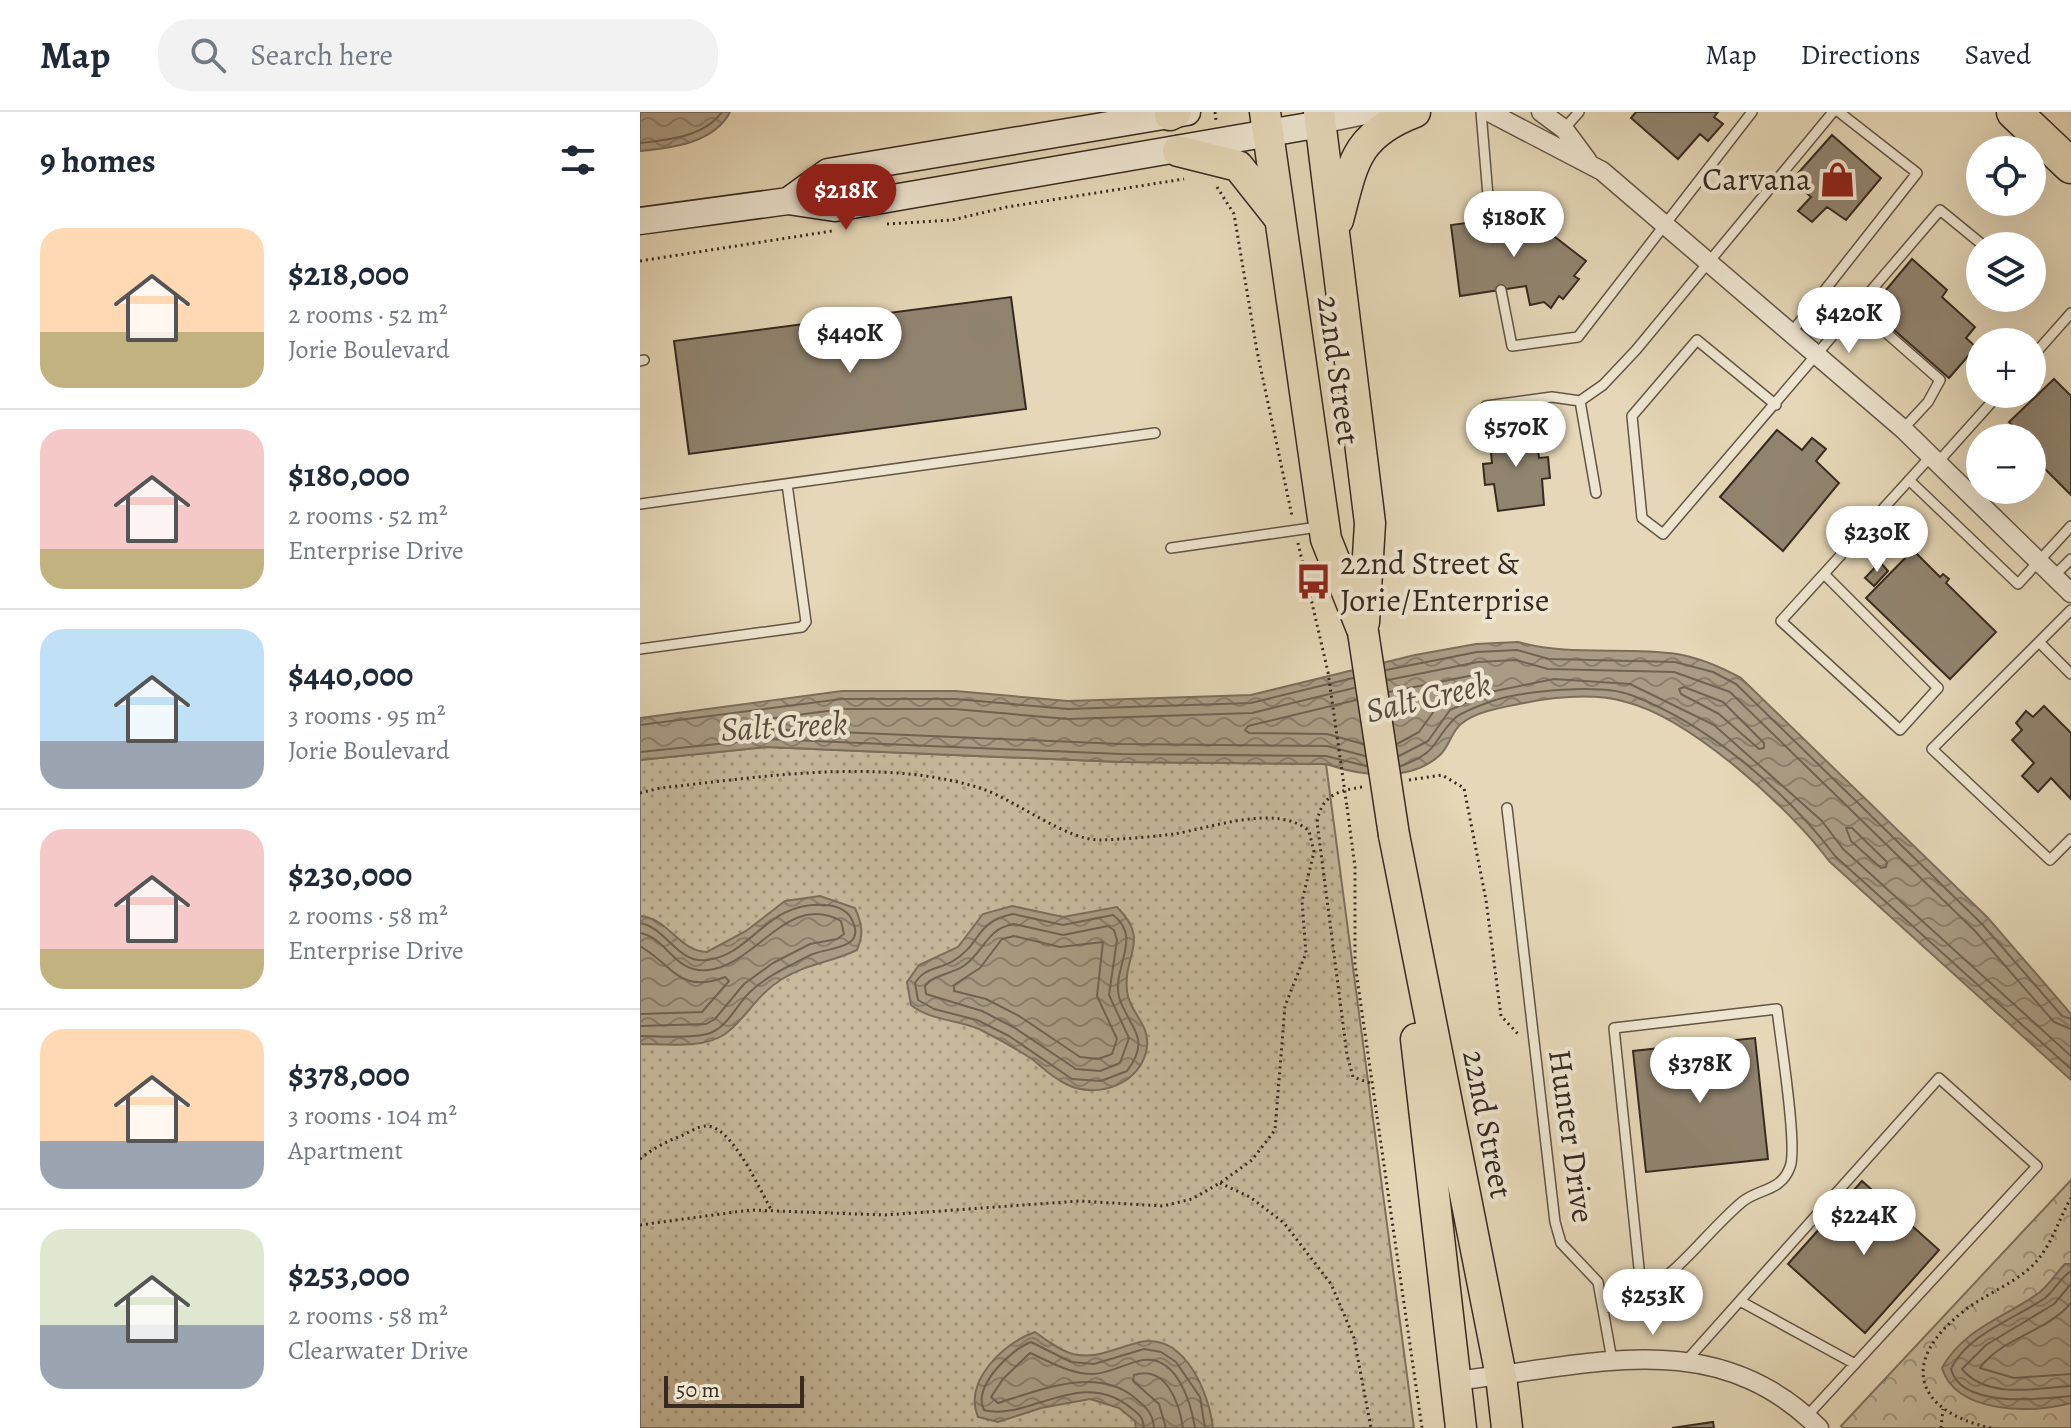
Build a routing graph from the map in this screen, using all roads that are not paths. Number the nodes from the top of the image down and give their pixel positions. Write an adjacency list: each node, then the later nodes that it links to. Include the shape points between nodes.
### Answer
1 (1380, 112): 11 (street)
2 (1415, 112): 23 (main road, via 1388,123 1356,155)
3 (1481, 112): 19 (lane)
4 (1489, 112): 14 (street)
5 (1541, 112): 13 (street)
6 (1579, 112): 13 (lane)
7 (1752, 112): 21 (lane)
8 (1836, 112): 24 (lane); 28 (lane, via 1917,173)
9 (2014, 112): 16 (highway)
10 (1178, 113): 17 (main road, via 828,172)
11 (1320, 118): 12 (main road); 23 (main road, 22nd Street)
12 (1267, 122): 15 (main road); 18 (main road, 22nd Street)
13 (1564, 129): 14 (street)
14 (1589, 162): 21 (street)
15 (1186, 164): 17 (main road, via 835,208); 18 (main road, via 1238,166)
16 (2071, 166)
17 (788, 201): 20 (main road)
18 (1281, 220): 43 (main road, 22nd Street)
19 (1490, 220)
20 (640, 221)
21 (1663, 223): 24 (street); 25 (lane, via 1578,337 1512,346)
22 (1967, 232): 26 (lane, via 1940,210)
23 (1335, 234): 51 (main road, 22nd Street, via 1370,523)
24 (1710, 263): 28 (street); 31 (lane, via 1603,385)
25 (1501, 290)
26 (1858, 308): 30 (lane); 35 (lane, via 1940,380)
27 (2071, 313): 29 (lane)
28 (1791, 333): 30 (street)
29 (2046, 341)
30 (1818, 356): 32 (lane); 35 (street)
31 (1580, 401): 33 (lane, via 1552,397); 40 (lane)
32 (1776, 405): 32 (lane, via 1663,534 1642,518 1632,416 1697,340)
33 (1486, 406)
34 (1985, 408): 37 (lane)
35 (1903, 429): 37 (street)
36 (1155, 433): 39 (lane)
37 (1935, 458): 38 (lane); 46 (street)
38 (1909, 480): 46 (lane, via 2018,584); 47 (lane)
39 (787, 484): 41 (lane); 53 (lane, via 806,622 802,627)
40 (1596, 493)
41 (640, 504)
42 (2071, 526): 46 (lane)
43 (1310, 528): 44 (lane); 51 (main road, 22nd Street)
44 (1171, 548)
45 (2071, 559): 48 (lane)
46 (2039, 561): 48 (street)
47 (1824, 574): 47 (lane, via 1781,621 1900,730 1938,688)
48 (2054, 576): 49 (street)
49 (2071, 593)
50 (2071, 610): 52 (lane)
51 (1363, 632): 56 (main road, 22nd Street, bridge)
52 (2039, 642): 54 (lane); 57 (lane, via 1932,749 2050,860)
53 (640, 649)
54 (2071, 674)
55 (1507, 808): 60 (lane, Hunter Drive, via 1561,1243 1598,1282)
56 (1394, 835): 64 (main road, 22nd Street); 65 (main road, 22nd Street)
57 (2071, 839)
58 (1642, 1297): 58 (lane, via 1745,1200 1772,1190 1791,1166 1777,1009 1614,1028); 60 (lane)
59 (1740, 1301): 62 (lane); 63 (lane); 63 (lane, via 1939,1078 2037,1166)
60 (1604, 1309): 61 (lane, Hunter Drive)
61 (1612, 1360): 62 (street); 64 (street)
62 (1687, 1360): 66 (street, via 1759,1382)
63 (1855, 1364): 66 (lane)
64 (1501, 1376): 65 (street); 68 (main road, 22nd Street)
65 (1454, 1381): 67 (main road, 22nd Street)
66 (1813, 1422)
67 (1461, 1428)
68 (1507, 1428)

